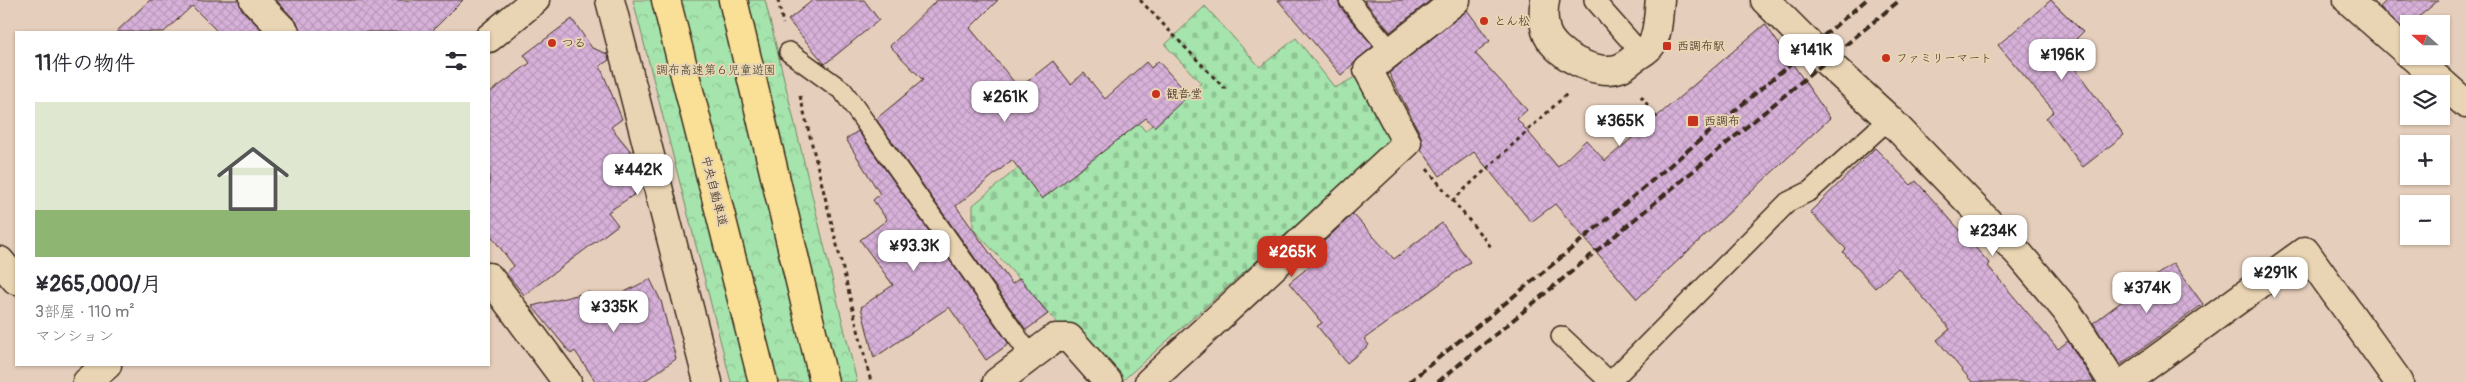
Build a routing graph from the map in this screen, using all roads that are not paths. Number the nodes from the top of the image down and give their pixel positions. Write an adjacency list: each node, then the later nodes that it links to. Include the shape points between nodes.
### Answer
1 (254, 0): 13 (street)
2 (535, 0): 14 (street)
3 (610, 0): 28 (street)
4 (666, 0): 29 (highway, 中央自動車道)
5 (733, 0): 30 (highway)
6 (1349, 0): 16 (lane)
7 (1456, 0): 16 (street)
8 (1545, 0): 18 (street, via 1546,32 1555,46 1572,60 1595,68 1620,68)
9 (1594, 0): 18 (lane)
10 (1660, 0): 18 (street, via 1651,46)
11 (1765, 0): 21 (street)
12 (2348, 0): 15 (street)
13 (284, 31)
14 (490, 37)
15 (2400, 46)
16 (1390, 50): 33 (street, via 1368,70 1407,142)
17 (789, 52): 26 (lane, via 843,90)
18 (1641, 53)
19 (2422, 65): 20 (street)
20 (2466, 104)
21 (1889, 119): 34 (lane, via 1810,191 1788,202); 35 (street, via 2019,254 2066,310)
22 (0, 261): 24 (street)
23 (490, 278): 27 (street)
24 (15, 279)
25 (1561, 336): 34 (lane)
26 (1030, 355): 31 (street); 32 (street, via 1055,338 1070,338)
27 (568, 382)
28 (708, 382)
29 (763, 382)
30 (824, 382)
31 (997, 382)
32 (1108, 382)
33 (1149, 382)
34 (1610, 382)
35 (2113, 382)
36 (2125, 382): 37 (street, via 2305,251)
37 (2399, 382)

